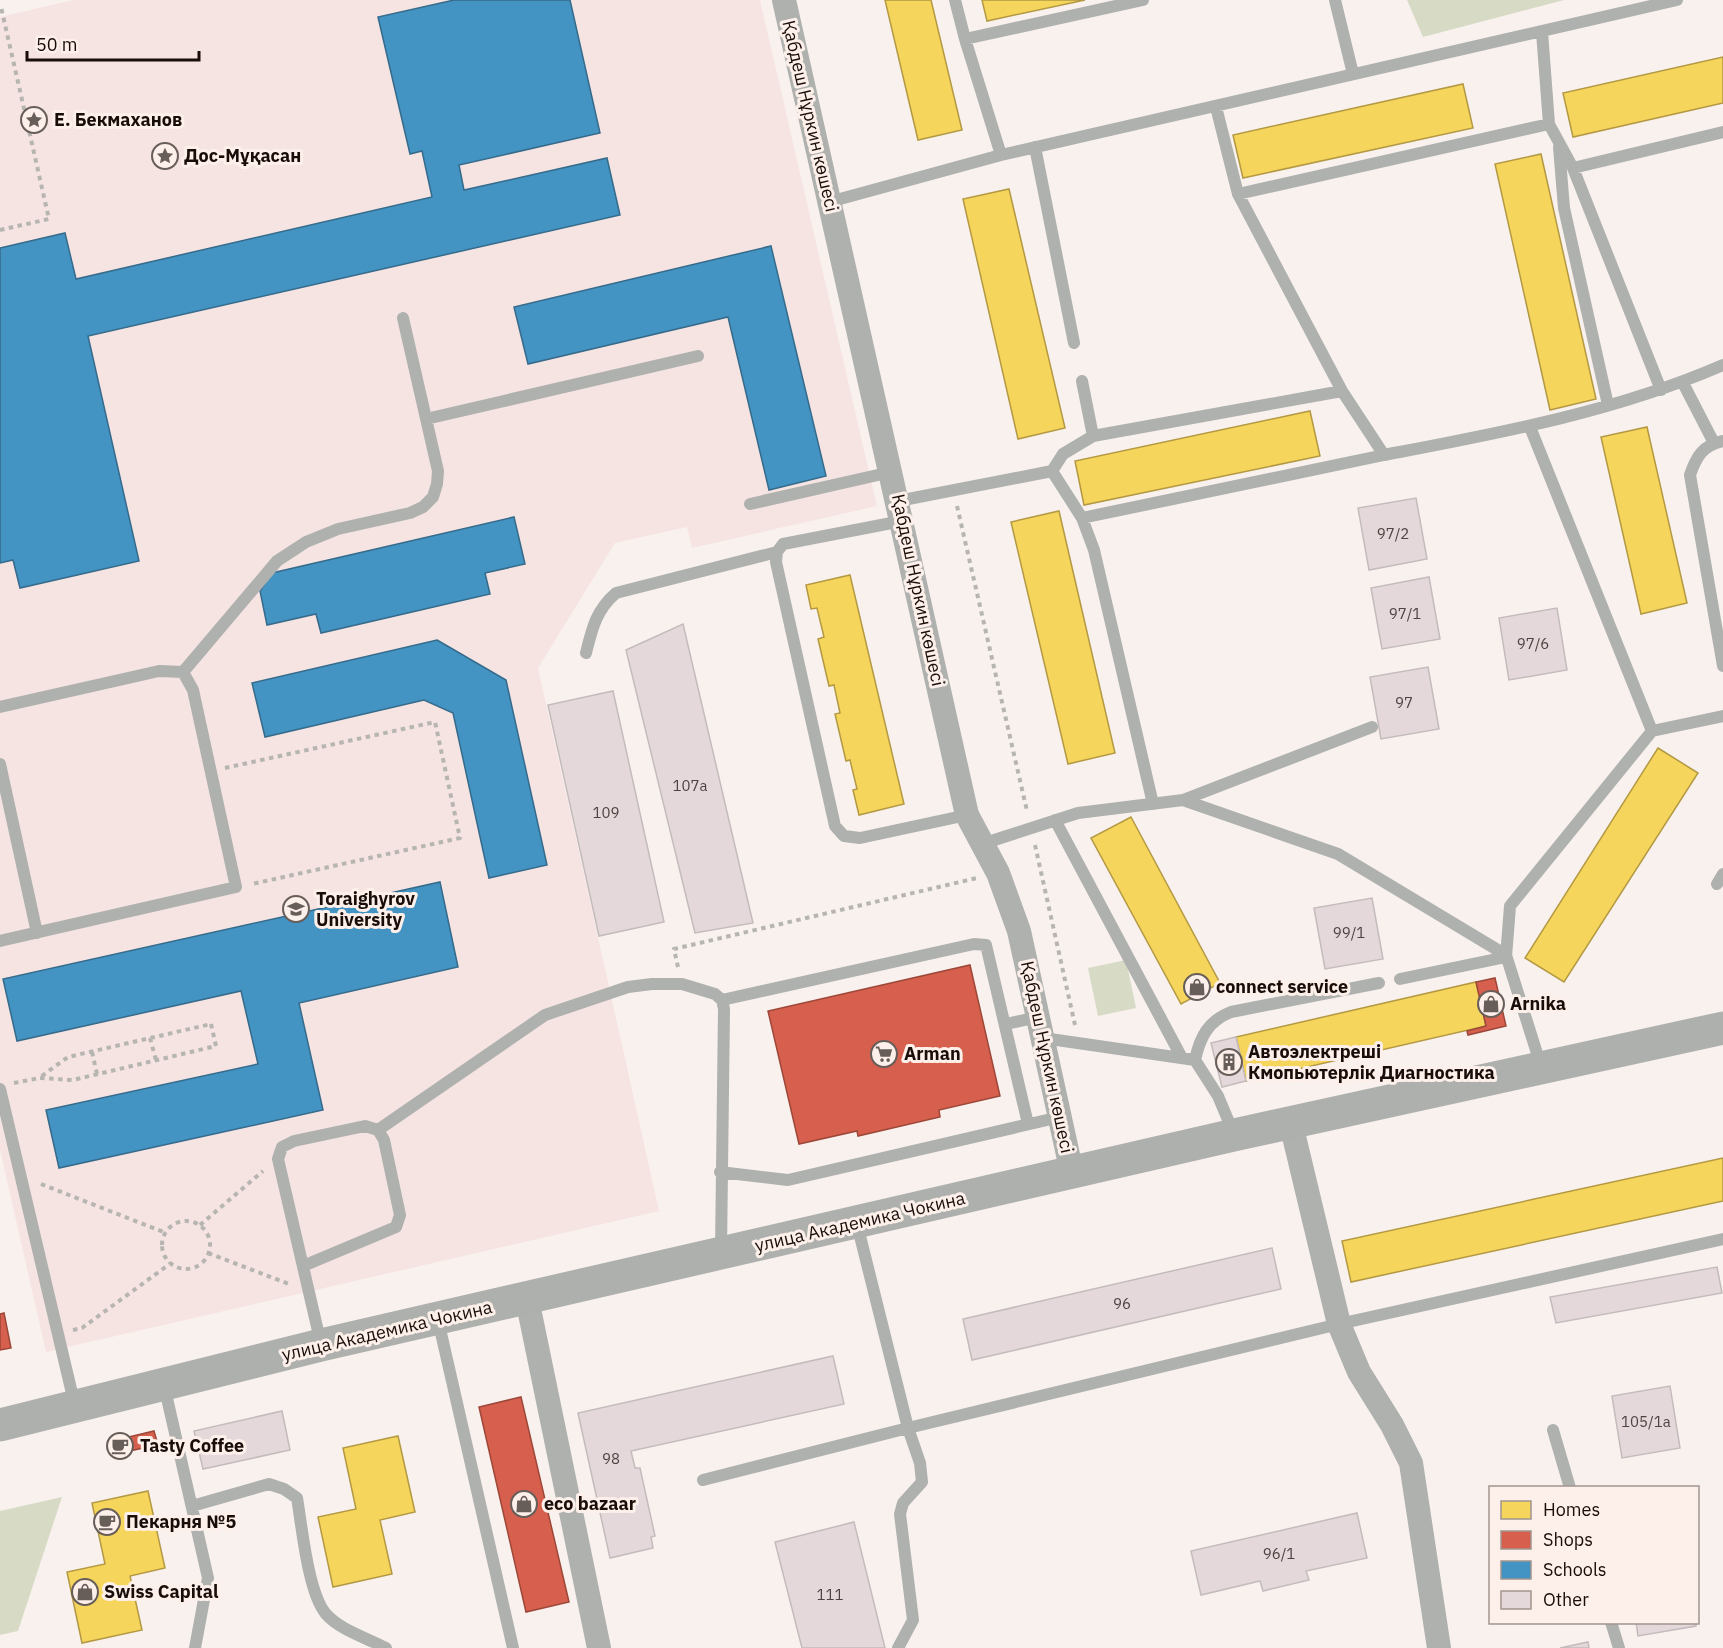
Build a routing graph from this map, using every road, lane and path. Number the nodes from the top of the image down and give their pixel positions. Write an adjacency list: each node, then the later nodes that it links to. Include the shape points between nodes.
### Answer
1 (784, 0): 18 (street, Қабдеш Нұркин көшесі)
2 (955, 0): 8 (lane)
3 (1143, 0): 8 (lane)
4 (1335, 0): 9 (lane)
5 (1677, 0): 7 (lane)
6 (1, 7): 19 (path, via 49,219)
7 (1542, 32): 9 (lane); 11 (lane)
8 (965, 39): 15 (lane)
9 (1353, 74): 10 (lane)
10 (1215, 106): 14 (lane); 17 (lane)
11 (1549, 124): 13 (lane); 17 (lane)
12 (1723, 132): 16 (lane)
13 (1559, 141): 16 (lane); 28 (lane, via 1564,208)
14 (1035, 147): 15 (lane); 21 (lane)
15 (1001, 155): 18 (lane)
16 (1574, 168): 26 (lane)
17 (1238, 194): 27 (lane)
18 (829, 202): 35 (street, Қабдеш Нұркин көшесі)
19 (0, 230)
20 (403, 318): 29 (lane)
21 (1074, 343)
22 (698, 356): 29 (lane)
23 (1723, 365): 25 (lane)
24 (1082, 381): 31 (lane)
25 (1683, 383): 26 (lane); 32 (lane)
26 (1660, 390): 28 (lane)
27 (1342, 392): 31 (lane); 33 (lane)
28 (1608, 405): 30 (lane)
29 (426, 419): 43 (lane, via 438,471 433,497 410,513 306,542 277,561)
30 (1530, 427): 33 (lane); 47 (lane)
31 (1094, 436): 34 (lane, via 1064,454)
32 (1719, 442): 42 (lane, via 1697,455 1690,476)
33 (1384, 455): 39 (lane)
34 (1053, 471): 36 (lane); 39 (lane)
35 (891, 472): 37 (lane); 38 (street, Қабдеш Нұркин көшесі)
36 (954, 490): 38 (lane); 54 (path)
37 (750, 504)
38 (900, 511): 40 (lane, via 783,544); 52 (street, Қабдеш Нұркин көшесі)
39 (1082, 518): 51 (lane, via 1094,550)
40 (777, 552): 41 (lane, via 616,593 602,605); 52 (lane, via 776,562 835,826 844,836 860,838)
41 (586, 653)
42 (1723, 666)
43 (183, 672): 44 (lane, via 159,670); 49 (lane, via 194,690)
44 (0, 707)
45 (1723, 716): 47 (lane)
46 (1372, 728): 50 (lane)
47 (1652, 730): 60 (lane, via 1510,906)
48 (0, 764): 58 (lane)
49 (211, 771): 57 (lane); 57 (path, via 435,722 460,838)
50 (1183, 800): 51 (lane); 60 (lane, via 1338,854)
51 (1153, 804): 53 (lane, via 1078,813)
52 (967, 814): 55 (street, Қабдеш Нұркин көшесі)
53 (1055, 820): 54 (lane); 71 (lane)
54 (1031, 828): 55 (lane); 69 (path)
55 (982, 844): 56 (street, Қабдеш Нұркин көшесі)
56 (998, 873): 63 (path, via 674,949); 66 (street, Қабдеш Нұркин көшесі, via 1018,931)
57 (236, 888): 58 (lane)
58 (37, 933): 59 (lane)
59 (0, 941)
60 (1506, 957): 61 (lane); 74 (lane)
61 (1400, 979)
62 (1379, 983): 73 (lane, via 1218,1017 1199,1042)
63 (682, 984): 64 (lane); 81 (lane, via 628,987 545,1015)
64 (722, 1000): 65 (lane, via 974,944 986,945); 84 (lane)
65 (1006, 1024): 66 (lane); 79 (lane)
66 (1041, 1028): 69 (lane); 78 (street, Қабдеш Нұркин көшесі)
67 (1723, 1028): 74 (main road, улица Академика Чокина)
68 (150, 1038): 70 (path); 72 (path); 72 (path, via 211,1024 216,1046)
69 (1080, 1043): 71 (lane)
70 (92, 1052): 75 (path); 76 (path, via 68,1057)
71 (1182, 1058): 73 (lane)
72 (156, 1060): 75 (path)
73 (1195, 1060): 82 (lane, via 1218,1096)
74 (1542, 1070): 80 (main road, улица Академика Чокина)
75 (98, 1074): 76 (path, via 73,1080)
76 (39, 1078): 77 (path)
77 (5, 1087): 86 (lane)
78 (1060, 1117): 79 (lane); 85 (street, Қабдеш Нұркин көшесі)
79 (1028, 1124): 84 (lane, via 788,1180)
80 (1291, 1124): 82 (main road, улица Академика Чокина); 98 (street)
81 (378, 1130): 83 (lane, via 365,1126 294,1141 282,1147); 94 (lane, via 384,1140 400,1215 396,1227)
82 (1234, 1135): 85 (main road, улица Академика Чокина)
83 (278, 1159): 88 (path); 94 (lane)
84 (720, 1172): 92 (lane)
85 (1072, 1173): 87 (main road, улица Академика Чокина)
86 (19, 1175): 89 (path); 99 (lane)
87 (857, 1224): 92 (main road, улица Академика Чокина); 104 (lane)
88 (200, 1225): 89 (path, via 181,1222); 91 (path, via 208,1235)
89 (166, 1233): 93 (path, via 163,1249)
90 (1723, 1239): 98 (lane)
91 (208, 1253): 93 (path, via 201,1264 189,1268); 95 (path)
92 (721, 1253): 96 (main road, улица Академика Чокина)
93 (171, 1263): 99 (path, via 82,1328)
94 (303, 1266): 95 (lane)
95 (308, 1291): 100 (lane)
96 (526, 1299): 97 (main road, улица Академика Чокина); 113 (street)
97 (438, 1319): 100 (main road, улица Академика Чокина); 112 (lane)
98 (1339, 1324): 104 (lane); 115 (street, via 1359,1372 1411,1463)
99 (57, 1334): 102 (lane)
100 (321, 1345): 101 (main road, улица Академика Чокина)
101 (164, 1384): 102 (main road, улица Академика Чокина); 108 (lane)
102 (75, 1406): 103 (main road, улица Академика Чокина)
103 (0, 1425)
104 (908, 1428): 106 (lane); 114 (lane, via 922,1482 903,1503 900,1514 913,1620)
105 (1553, 1430): 107 (lane)
106 (704, 1480)
107 (1569, 1486)
108 (192, 1506): 110 (lane, via 208,1578); 111 (lane, via 269,1484 297,1498 315,1596 326,1614 342,1626)
109 (1611, 1624): 116 (lane)
110 (195, 1648)
111 (386, 1648)
112 (513, 1648)
113 (599, 1648)
114 (898, 1648)
115 (1439, 1648)
116 (1619, 1648)

